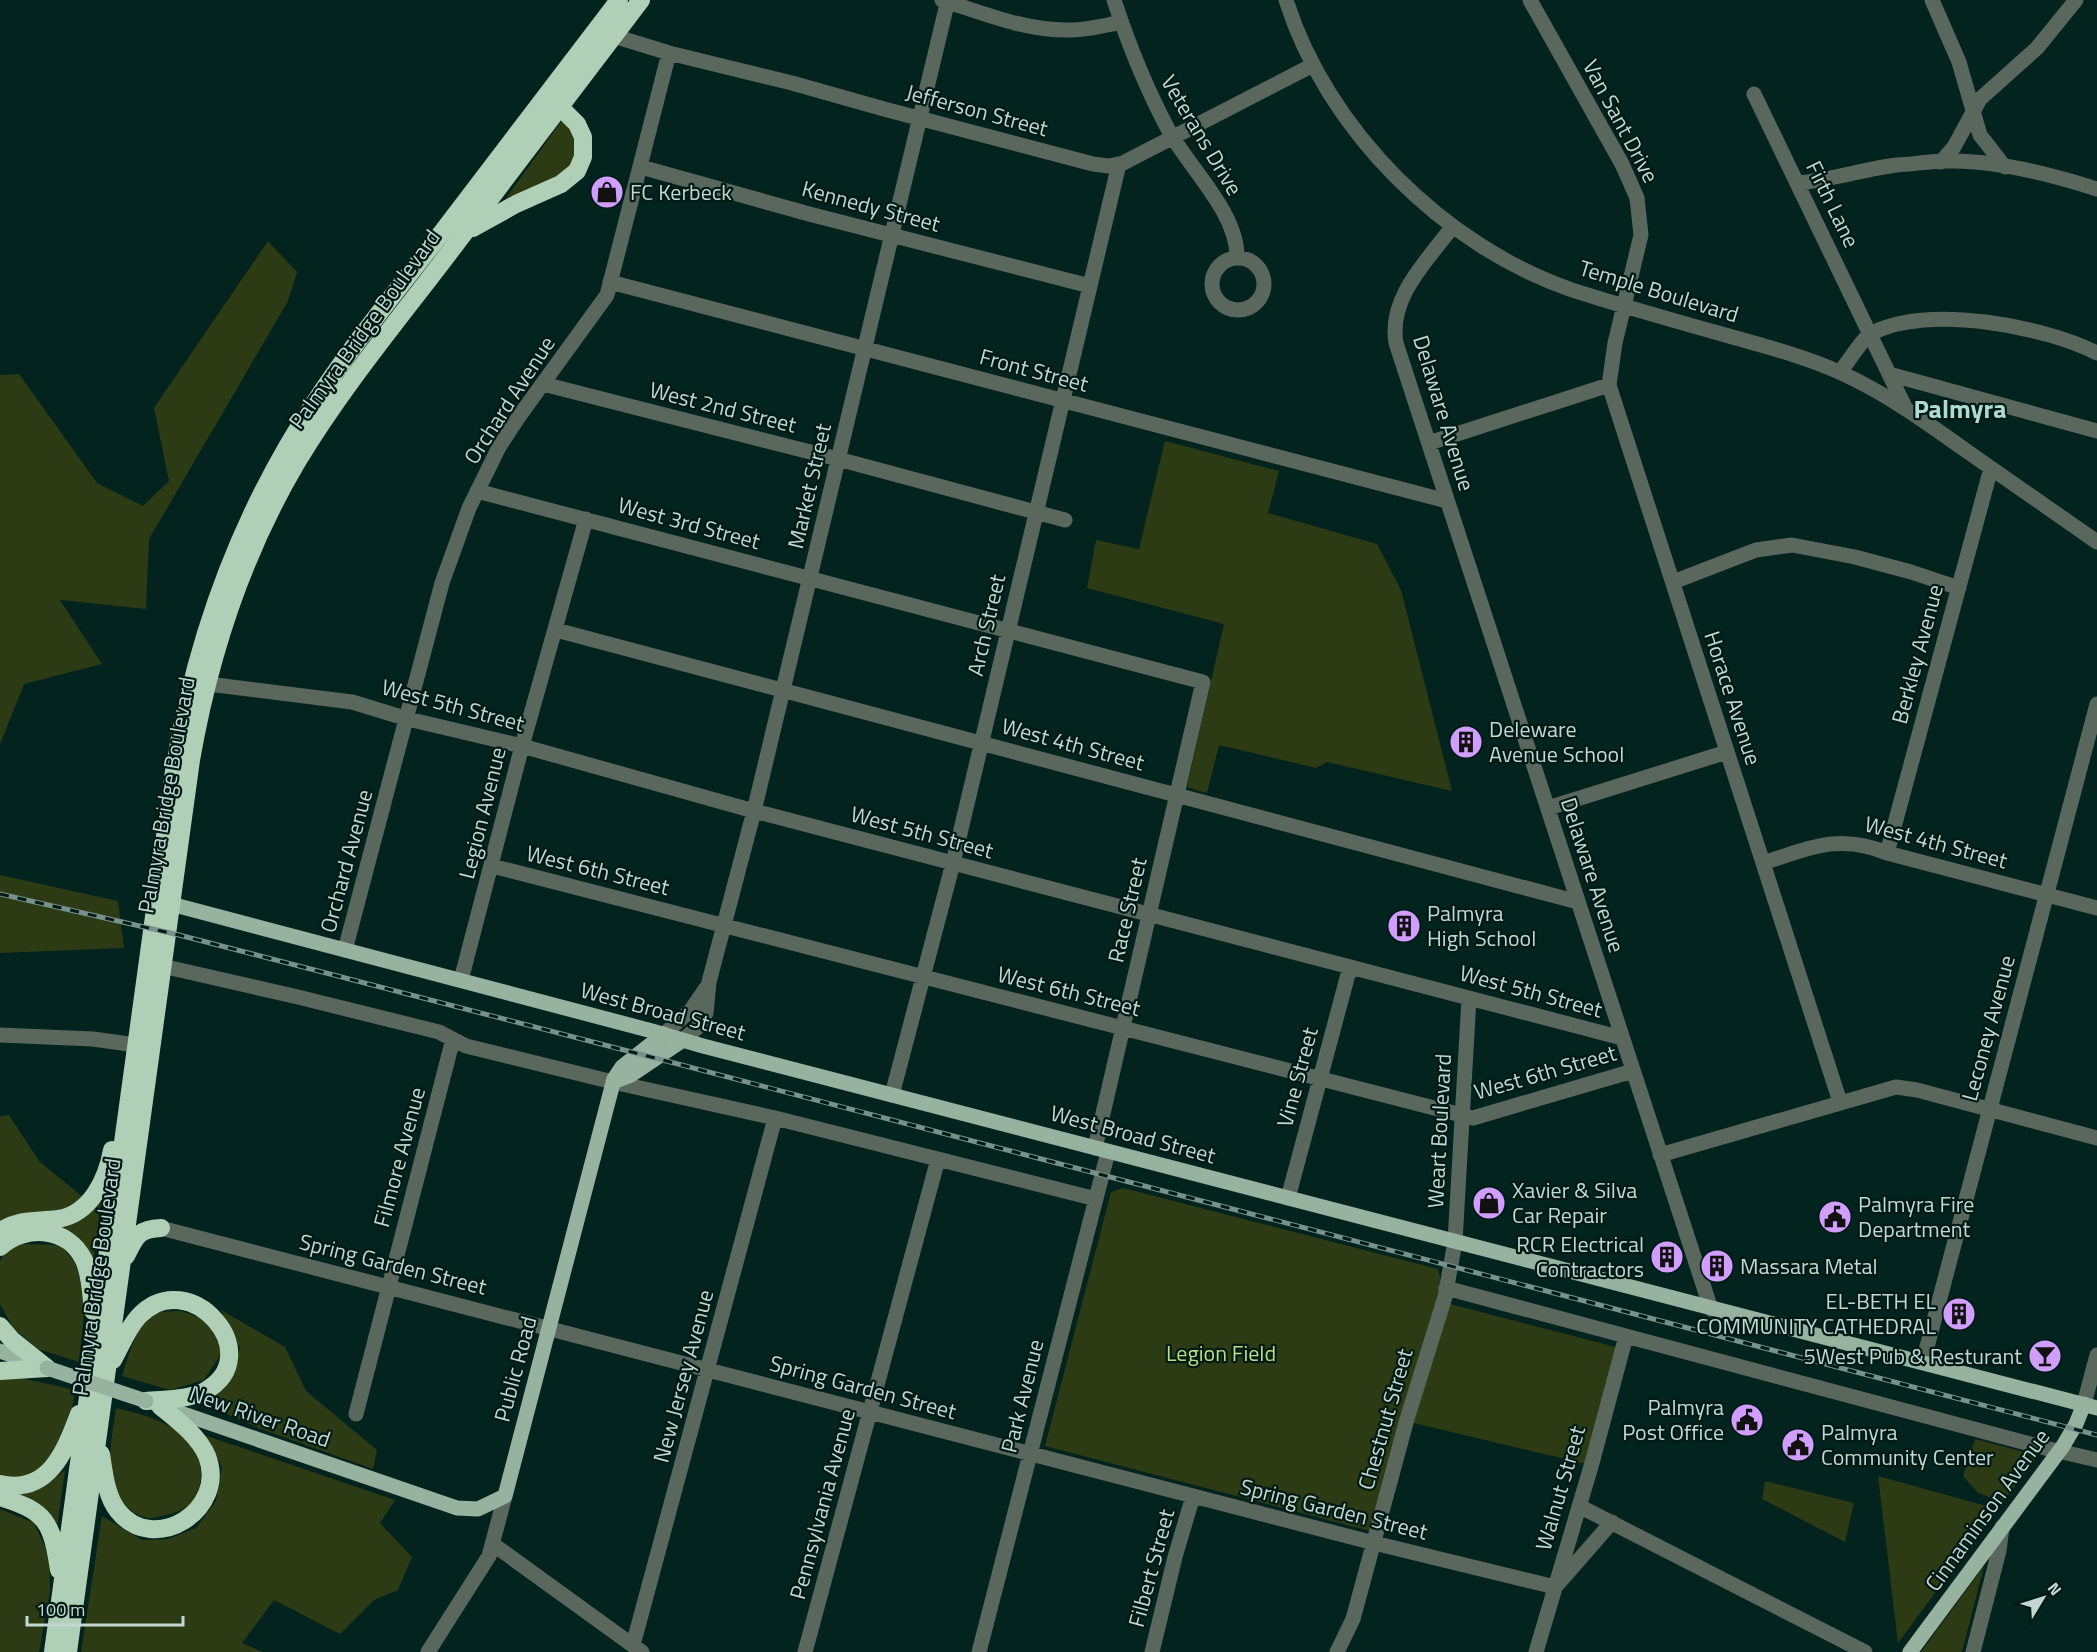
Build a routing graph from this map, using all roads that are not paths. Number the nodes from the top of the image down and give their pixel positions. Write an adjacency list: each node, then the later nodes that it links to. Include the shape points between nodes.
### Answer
1 (619, 0): 89 (highway, Palmyra Bridge Boulevard, via 325,387 287,449 240,541 213,609 186,708)
2 (641, 0): 10 (highway, Palmyra Bridge Boulevard)
3 (1114, 0): 9 (street, Veterans Drive)
4 (1286, 0): 12 (street, Temple Boulevard)
5 (1530, 0): 30 (street, Van Sant Drive, via 1637,198 1641,235)
6 (1932, 0): 15 (street, via 1952,43)
7 (2076, 0): 15 (street, via 2037,48 1985,93)
8 (946, 1): 9 (street, via 981,14 1057,30); 16 (street, Market Street)
9 (1121, 22): 17 (street, Veterans Drive, via 1141,76)
10 (614, 36): 11 (street, Jefferson Street); 14 (highway, Palmyra Bridge Boulevard)
11 (669, 53): 16 (street, Jefferson Street); 20 (street, Orchard Avenue)
12 (1313, 65): 17 (street, Jefferson Street); 24 (street, Temple Boulevard, via 1370,148 1393,174)
13 (1754, 94): 22 (street, Firth Lane)
14 (560, 107): 25 (highway, Palmyra Bridge Boulevard); 25 (highway, via 573,118 583,136 583,157 577,171 561,184)
15 (1973, 109): 18 (street, via 1968,124); 21 (street, via 1983,140)
16 (920, 118): 19 (street, Jefferson Street, via 1093,164); 26 (street, Market Street)
17 (1173, 138): 19 (street, Jefferson Street); 27 (street, Veterans Drive, via 1224,214 1236,241)
18 (1941, 162): 21 (street); 22 (street, via 1895,165)
19 (1119, 164): 29 (street, Arch Street)
20 (640, 167): 26 (street, Kennedy Street); 28 (street, Orchard Avenue)
21 (2006, 167): 23 (street)
22 (1798, 183): 31 (street, Firth Lane)
23 (2097, 189)
24 (1453, 226): 30 (street, Temple Boulevard, via 1520,267); 41 (street, Delaware Avenue, via 1412,281 1395,317 1396,343)
25 (464, 234): 56 (highway, Palmyra Bridge Boulevard, via 339,400 292,471 234,595)
26 (892, 235): 29 (street, Kennedy Street); 32 (street, Market Street)
27 (1237, 258)
28 (610, 282): 32 (street, Front Street); 36 (street, Orchard Avenue, via 600,306)
29 (1090, 286): 38 (street, Arch Street)
30 (1624, 305): 34 (street, Temple Boulevard); 37 (street, Horace Avenue)
31 (1870, 334): 33 (street, via 1917,321 1963,320 2047,334); 34 (street); 35 (street, Firth Lane)
32 (865, 350): 38 (street, Front Street); 42 (street, Market Street)
33 (2097, 353)
34 (1840, 372): 39 (street, Temple Boulevard)
35 (1889, 374): 39 (street, Firth Lane); 40 (street)
36 (543, 384): 42 (street, West 2nd Street); 44 (street, Orchard Avenue, via 499,447)
37 (1609, 386): 41 (street); 51 (street, Horace Avenue)
38 (1063, 401): 45 (street, Front Street); 46 (street, Arch Street)
39 (1905, 408): 43 (street, Temple Boulevard)
40 (2097, 431)
41 (1429, 443): 45 (street, Delaware Avenue)
42 (838, 459): 46 (street, West 2nd Street); 50 (street, Market Street)
43 (1991, 468): 49 (street, Temple Boulevard); 52 (street, Berkley Avenue)
44 (477, 490): 47 (street, West 3rd Street); 59 (street, Orchard Avenue, via 442,583)
45 (1447, 501): 64 (street, Delaware Avenue)
46 (1036, 512): 48 (street, West 2nd Street); 54 (street, Arch Street)
47 (586, 519): 50 (street, West 3rd Street); 53 (street, Legion Avenue)
48 (1065, 520)
49 (2097, 542)
50 (810, 578): 54 (street, West 3rd Street); 57 (street, Market Street)
51 (1672, 582): 52 (street, via 1756,550 1792,545 1855,557); 62 (street, Horace Avenue)
52 (1959, 588): 66 (street, Berkley Avenue)
53 (556, 630): 57 (street, West 4th Street); 61 (street, Legion Avenue)
54 (1008, 631): 55 (street, West 3rd Street); 60 (street, Arch Street)
55 (1203, 682): 63 (street, Race Street)
56 (207, 684): 59 (street, West 5th Street, via 352,702); 72 (highway, Palmyra Bridge Boulevard, via 191,760)
57 (783, 690): 60 (street, West 4th Street); 65 (street, Market Street)
58 (2097, 704): 70 (street, Leconey Avenue)
59 (408, 719): 61 (street, West 5th Street); 76 (street, Orchard Avenue)
60 (981, 743): 63 (street, West 4th Street); 67 (street, Arch Street)
61 (522, 746): 65 (street, West 5th Street); 69 (street, Legion Avenue)
62 (1727, 752): 64 (street); 68 (street, Horace Avenue)
63 (1177, 795): 71 (street, West 4th Street); 74 (street, Race Street)
64 (1548, 808): 71 (street, Delaware Avenue)
65 (754, 811): 67 (street, West 5th Street); 75 (street, Market Street)
66 (1887, 853): 68 (street, West 4th Street, via 1856,843 1831,844); 70 (street, West 4th Street)
67 (953, 863): 74 (street, West 5th Street); 79 (street, Arch Street)
68 (1763, 863): 95 (street, Horace Avenue)
69 (492, 866): 75 (street, West 6th Street); 80 (street, Legion Avenue)
70 (2047, 895): 73 (street, West 4th Street); 96 (street, Leconey Avenue)
71 (1578, 902): 86 (street, Delaware Avenue)
72 (171, 904): 76 (main road, West Broad Street); 77 (highway, Palmyra Bridge Boulevard)
73 (2097, 908)
74 (1149, 914): 78 (street, West 5th Street); 83 (street, Race Street)
75 (723, 925): 79 (street, West 6th Street); 81 (street, Market Street)
76 (345, 950): 80 (main road, West Broad Street)
77 (162, 966): 87 (street, via 439,1032); 105 (highway, Palmyra Bridge Boulevard)
78 (1350, 966): 82 (street, West 5th Street); 91 (street, Vine Street)
79 (922, 977): 83 (street, West 6th Street); 94 (street, Arch Street)
80 (461, 980): 84 (main road, West Broad Street)
81 (709, 982): 84 (street, Market Street, via 691,1010); 88 (street, Market Street, via 703,1019)
82 (1469, 998): 86 (street, West 5th Street); 97 (street, Weart Boulevard)
83 (1123, 1028): 91 (street, West 6th Street); 100 (street, Race Street)
84 (664, 1034): 88 (main road, West Broad Street); 93 (main road, Public Road, via 622,1067)
85 (0, 1035): 89 (street)
86 (1622, 1038): 90 (street, Delaware Avenue)
87 (453, 1039): 93 (street, via 466,1046); 112 (street, Filmore Avenue)
88 (683, 1040): 93 (main road, via 631,1075); 94 (main road, West Broad Street)
89 (136, 1045): 92 (highway, Palmyra Bridge Boulevard)
90 (1633, 1071): 97 (street, West 6th Street, via 1473,1118); 101 (street, Delaware Avenue)
91 (1320, 1078): 97 (street, West 6th Street); 103 (street, Vine Street)
92 (131, 1082): 107 (highway, via 108,1167 87,1204 64,1218 26,1220); 118 (highway, Palmyra Bridge Boulevard)
93 (613, 1082): 98 (street); 116 (main road, Public Road)
94 (892, 1095): 100 (main road, West Broad Street)
95 (1840, 1102): 96 (street, via 1902,1087); 101 (street)
96 (1990, 1110): 99 (street); 121 (street, Leconey Avenue)
97 (1462, 1115): 108 (street, Weart Boulevard)
98 (775, 1118): 102 (street); 123 (street, New Jersey Avenue)
99 (2097, 1138)
100 (1102, 1150): 103 (main road, West Broad Street); 104 (street, Park Avenue)
101 (1660, 1155): 114 (street, Delaware Avenue)
102 (938, 1159): 104 (street); 129 (street, Pennsylvania Avenue)
103 (1288, 1198): 108 (main road, West Broad Street)
104 (1096, 1199): 133 (street, Park Avenue)
105 (130, 1203): 106 (highway); 110 (highway, Palmyra Bridge Boulevard)
106 (162, 1228): 110 (highway, via 138,1234); 112 (street, Spring Garden Street)
107 (0, 1231)
108 (1455, 1242): 111 (street, Weart Boulevard); 114 (main road, West Broad Street)
109 (0, 1247): 118 (highway, via 23,1233 43,1232 61,1236 77,1249 87,1267)
110 (121, 1266): 125 (highway, Palmyra Bridge Boulevard)
111 (1449, 1266): 113 (street, Chestnut Street)
112 (389, 1286): 116 (street, Spring Garden Street); 130 (street, Filmore Avenue)
113 (1446, 1288): 117 (street); 142 (street, Chestnut Street)
114 (1711, 1309): 121 (main road, West Broad Street)
115 (0, 1326): 122 (highway)
116 (549, 1328): 123 (street, Spring Garden Street); 136 (main road, Public Road)
117 (1626, 1336): 132 (street); 139 (street, Walnut Street)
118 (95, 1348): 126 (highway, Palmyra Bridge Boulevard)
119 (0, 1351): 122 (main road, New River Road)
120 (2097, 1355): 128 (street, Cinnaminson Avenue)
121 (1923, 1362): 128 (main road, West Broad Street)
122 (47, 1368): 124 (highway); 127 (main road, New River Road, bridge)
123 (707, 1370): 129 (street, Spring Garden Street); 146 (street, New Jersey Avenue)
124 (0, 1371)
125 (107, 1373): 127 (highway, via 133,1323 150,1307 171,1301 186,1302 210,1313 227,1341 224,1373 202,1393); 131 (highway, Palmyra Bridge Boulevard)
126 (89, 1390): 135 (highway, via 66,1447 47,1473 30,1484); 145 (highway, Palmyra Bridge Boulevard)
127 (153, 1403): 131 (highway, via 197,1440 208,1461 210,1479 205,1498 182,1523 148,1528 119,1513 108,1490); 136 (main road, New River Road, via 457,1508 478,1509)
128 (2090, 1406): 132 (main road, Cinnaminson Avenue)
129 (870, 1412): 133 (street, Spring Garden Street); 150 (street, Pennsylvania Avenue)
130 (356, 1414)
131 (99, 1436): 148 (highway, Palmyra Bridge Boulevard)
132 (2059, 1452): 134 (street); 141 (main road, Cinnaminson Avenue)
133 (1030, 1454): 137 (street, Spring Garden Street); 151 (street, Park Avenue)
134 (2097, 1460)
135 (0, 1484)
136 (505, 1496): 143 (street, Public Road)
137 (1193, 1496): 142 (street, Spring Garden Street); 152 (street, Filbert Street)
138 (0, 1497): 145 (highway, via 28,1506 44,1519 54,1543)
139 (1579, 1506): 140 (street); 144 (street, Walnut Street)
140 (1612, 1522): 144 (street); 155 (street)
141 (2002, 1527): 156 (main road, Cinnaminson Avenue); 157 (street)
142 (1374, 1543): 144 (street, Spring Garden Street); 153 (street, Chestnut Street, via 1353,1619)
143 (494, 1545): 146 (street); 149 (street, Public Road)
144 (1555, 1587): 154 (street, Walnut Street)
145 (62, 1590): 147 (highway, Palmyra Bridge Boulevard)
146 (637, 1648)
147 (53, 1652)
148 (68, 1652)
149 (428, 1652)
150 (805, 1652)
151 (979, 1652)
152 (1152, 1652)
153 (1337, 1652)
154 (1536, 1652)
155 (1865, 1652)
156 (1910, 1652)
157 (1973, 1652)

